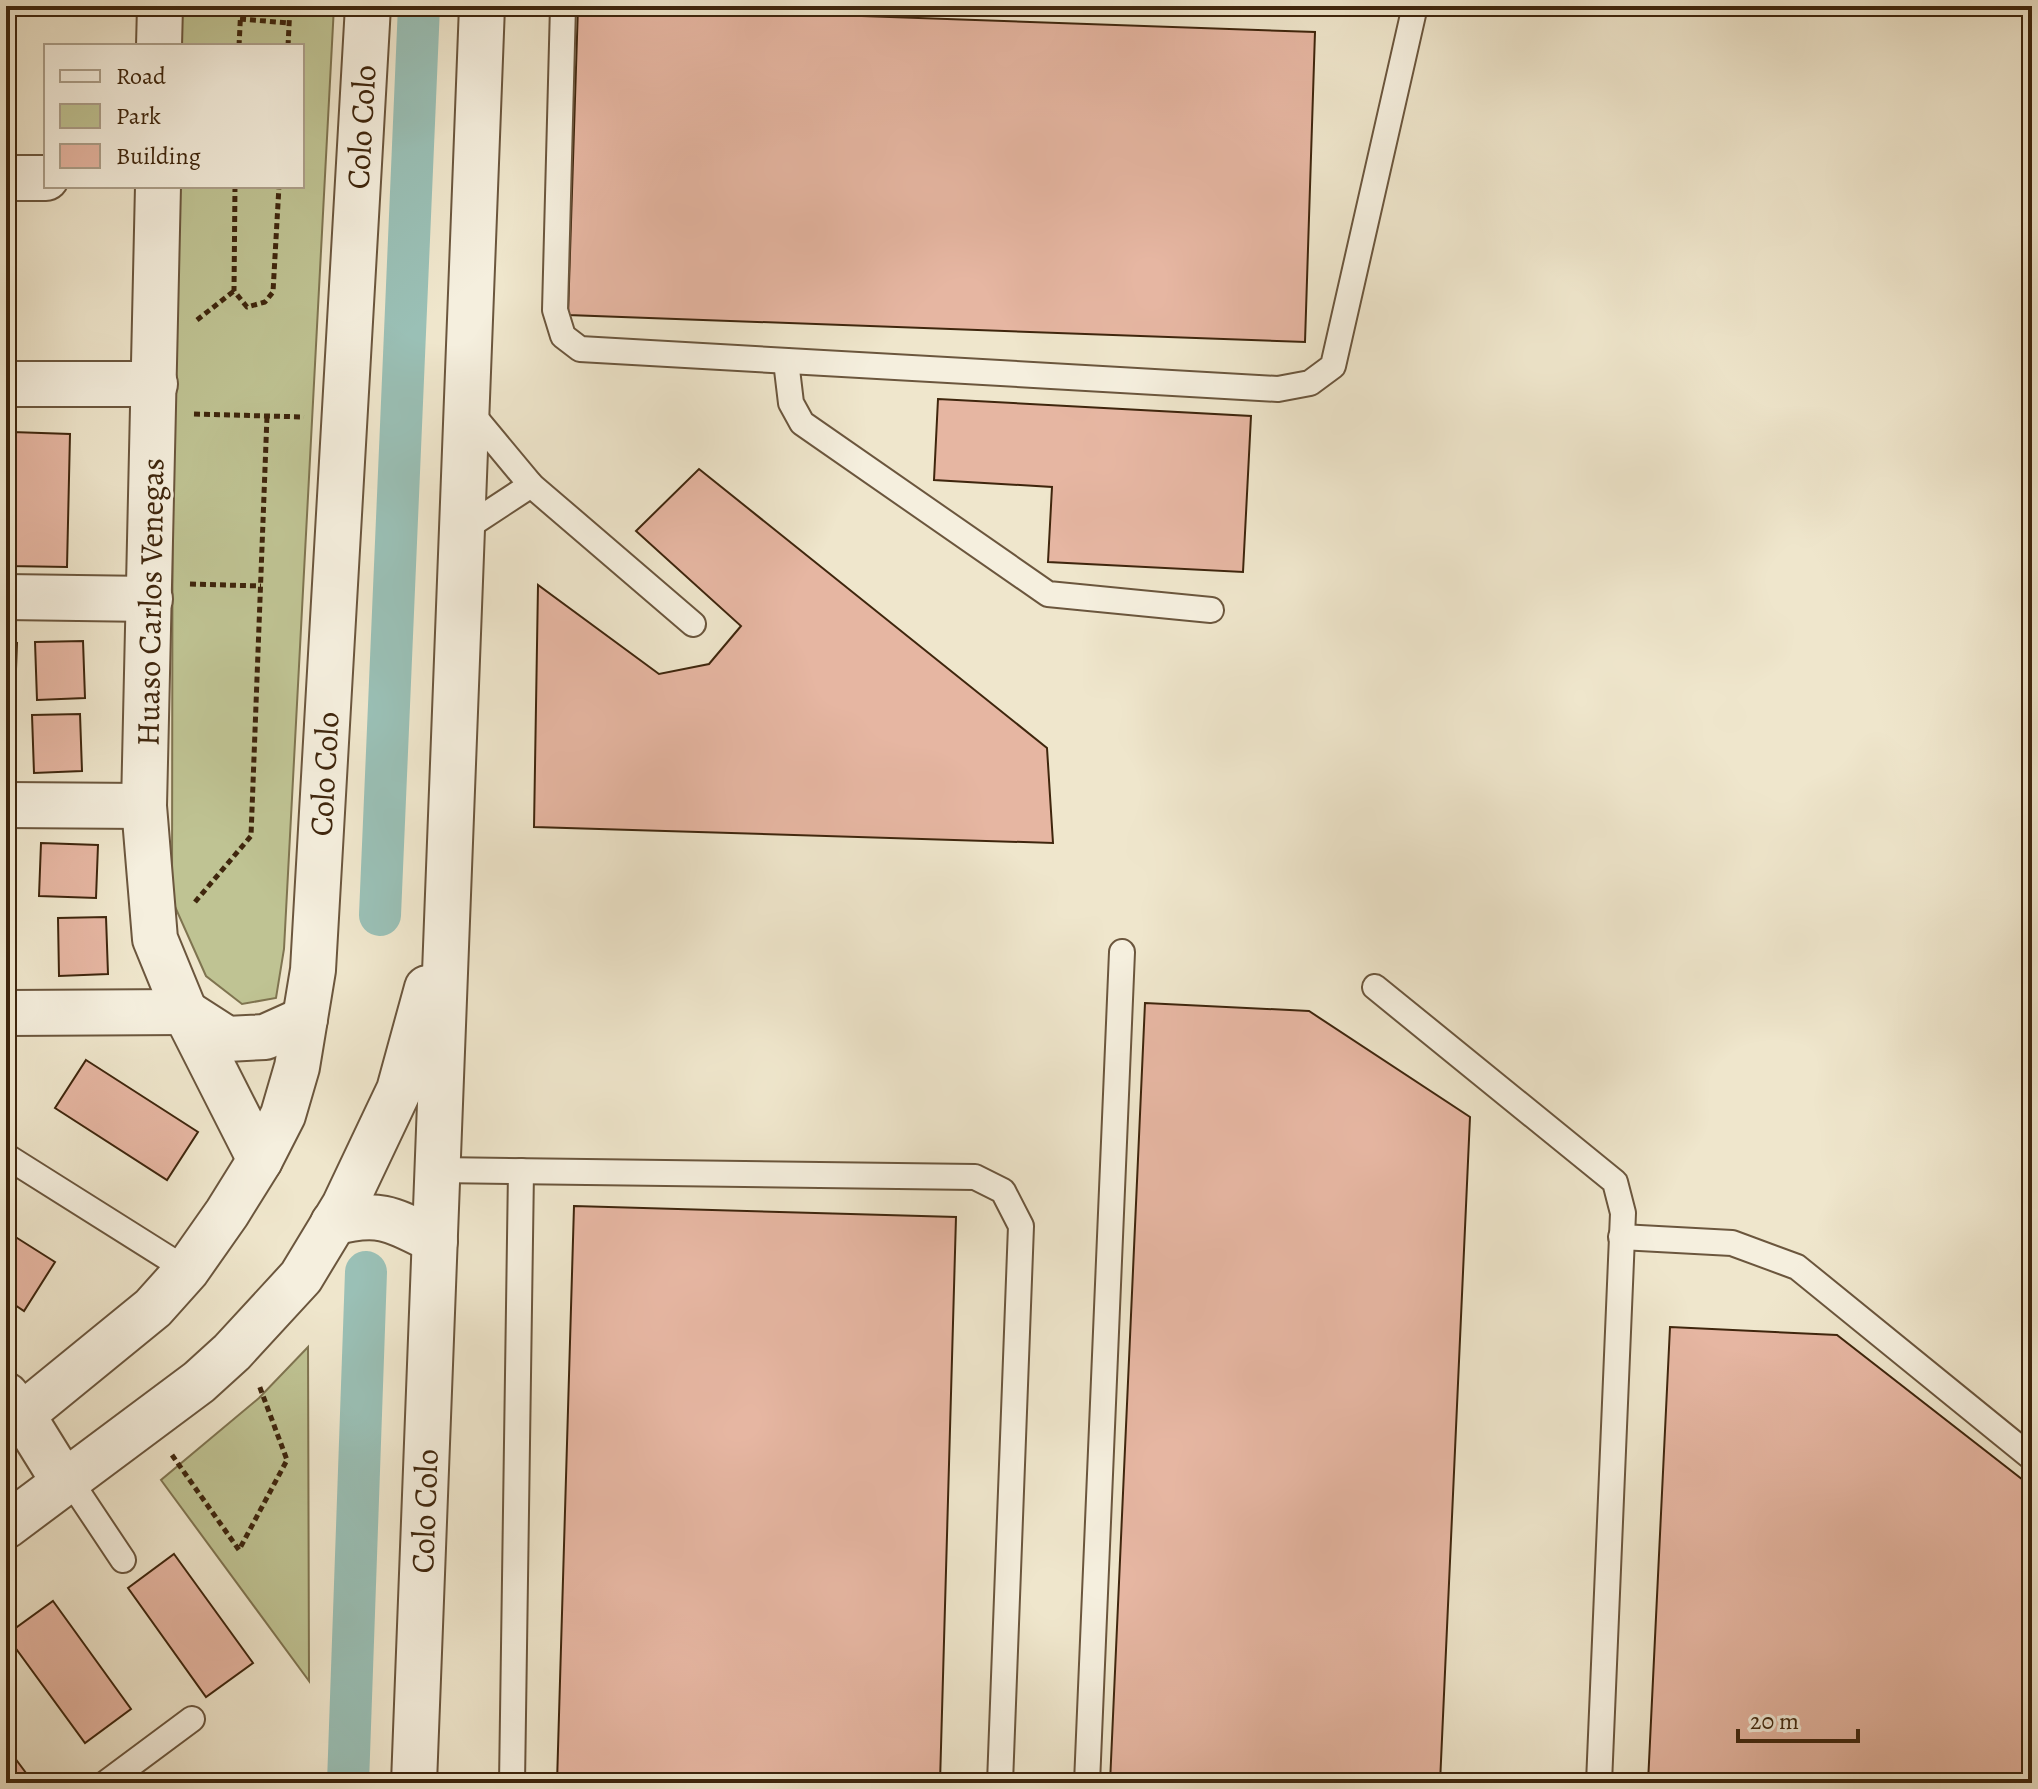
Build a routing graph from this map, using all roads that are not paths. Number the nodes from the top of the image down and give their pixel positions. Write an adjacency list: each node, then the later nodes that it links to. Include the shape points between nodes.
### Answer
1 (160, 6): 6 (street)
2 (368, 6): 27 (street, Colo Colo, via 313,970)
3 (482, 6): 13 (street, Colo Colo)
4 (563, 6): 10 (lane, via 555,310 563,336 580,349)
5 (1415, 6): 10 (lane, via 1333,366 1310,383 1278,389)
6 (159, 44)
7 (6, 178): 8 (street)
8 (44, 178)
9 (158, 188): 12 (street, Huaso Carlos Venegas)
10 (786, 361): 18 (lane, via 791,403 802,423 1048,594)
11 (6, 384): 12 (street)
12 (154, 398): 16 (street, Huaso Carlos Venegas)
13 (466, 407): 14 (lane); 15 (street, Colo Colo)
14 (531, 485): 15 (lane); 19 (lane)
15 (461, 531): 22 (street, Colo Colo)
16 (150, 591): 17 (street); 21 (street, Huaso Carlos Venegas)
17 (6, 597)
18 (1211, 610)
19 (693, 624)
20 (6, 805): 21 (street)
21 (144, 806): 25 (street, Huaso Carlos Venegas, via 158,946)
22 (447, 912): 30 (street, Colo Colo); 32 (street, Colo Colo, via 399,1090)
23 (1122, 952): 46 (lane)
24 (1375, 987): 33 (lane, via 1615,1182 1623,1213)
25 (185, 1012): 26 (street); 27 (street, via 227,1039 265,1037); 29 (street, Huaso Carlos Venegas)
26 (6, 1013)
27 (305, 1019): 29 (street, Colo Colo, via 283,1115)
28 (6, 1156): 35 (lane)
29 (260, 1160): 35 (street, Colo Colo)
30 (438, 1170): 31 (lane); 34 (street, Colo Colo)
31 (521, 1171): 44 (lane); 45 (lane, via 975,1177 1003,1191 1021,1226)
32 (333, 1223): 34 (street, via 360,1216 394,1220); 38 (street, Colo Colo, via 301,1277 232,1352)
33 (1621, 1237): 37 (lane, via 1732,1243 1797,1267); 47 (lane)
34 (435, 1241): 43 (street, Colo Colo)
35 (187, 1270): 36 (street, Colo Colo, via 153,1308)
36 (12, 1413): 38 (street)
37 (2032, 1458)
38 (67, 1480): 39 (street, Colo Colo); 40 (lane)
39 (6, 1526)
40 (123, 1560)
41 (192, 1719): 42 (lane)
42 (106, 1783)
43 (414, 1783)
44 (512, 1783)
45 (1000, 1783)
46 (1087, 1783)
47 (1599, 1783)

